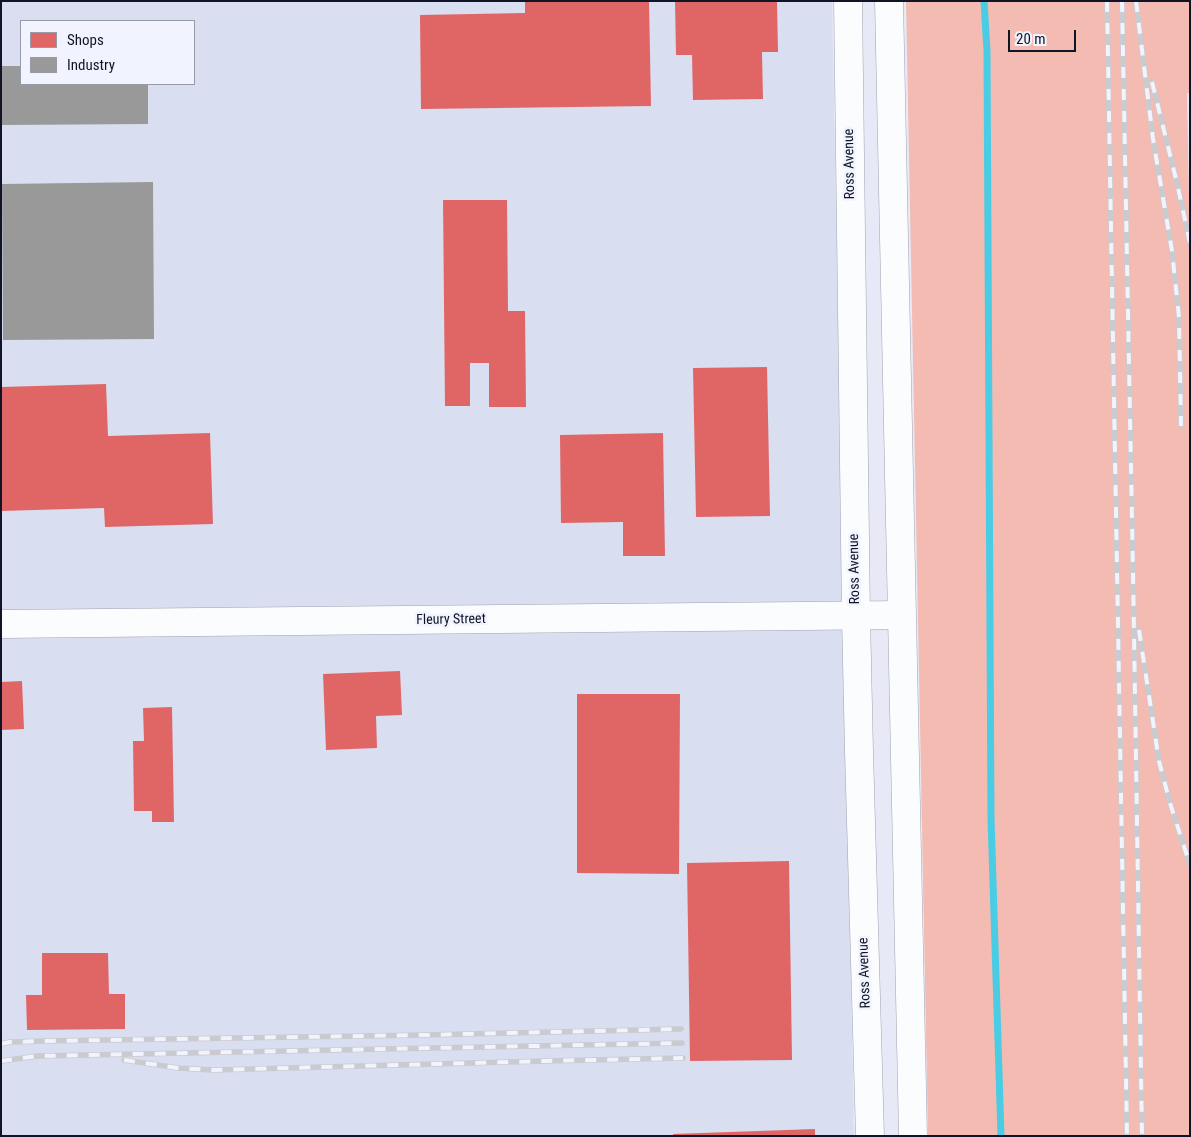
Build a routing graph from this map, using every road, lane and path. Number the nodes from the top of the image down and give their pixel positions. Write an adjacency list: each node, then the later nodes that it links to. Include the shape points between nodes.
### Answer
1 (848, 1): 4 (main road, Ross Avenue)
2 (889, 1): 3 (main road)
3 (901, 615): 4 (main road, Fleury Street); 7 (main road)
4 (856, 616): 5 (main road, Fleury Street); 6 (main road, Ross Avenue)
5 (1, 624)
6 (870, 1136)
7 (912, 1136)

